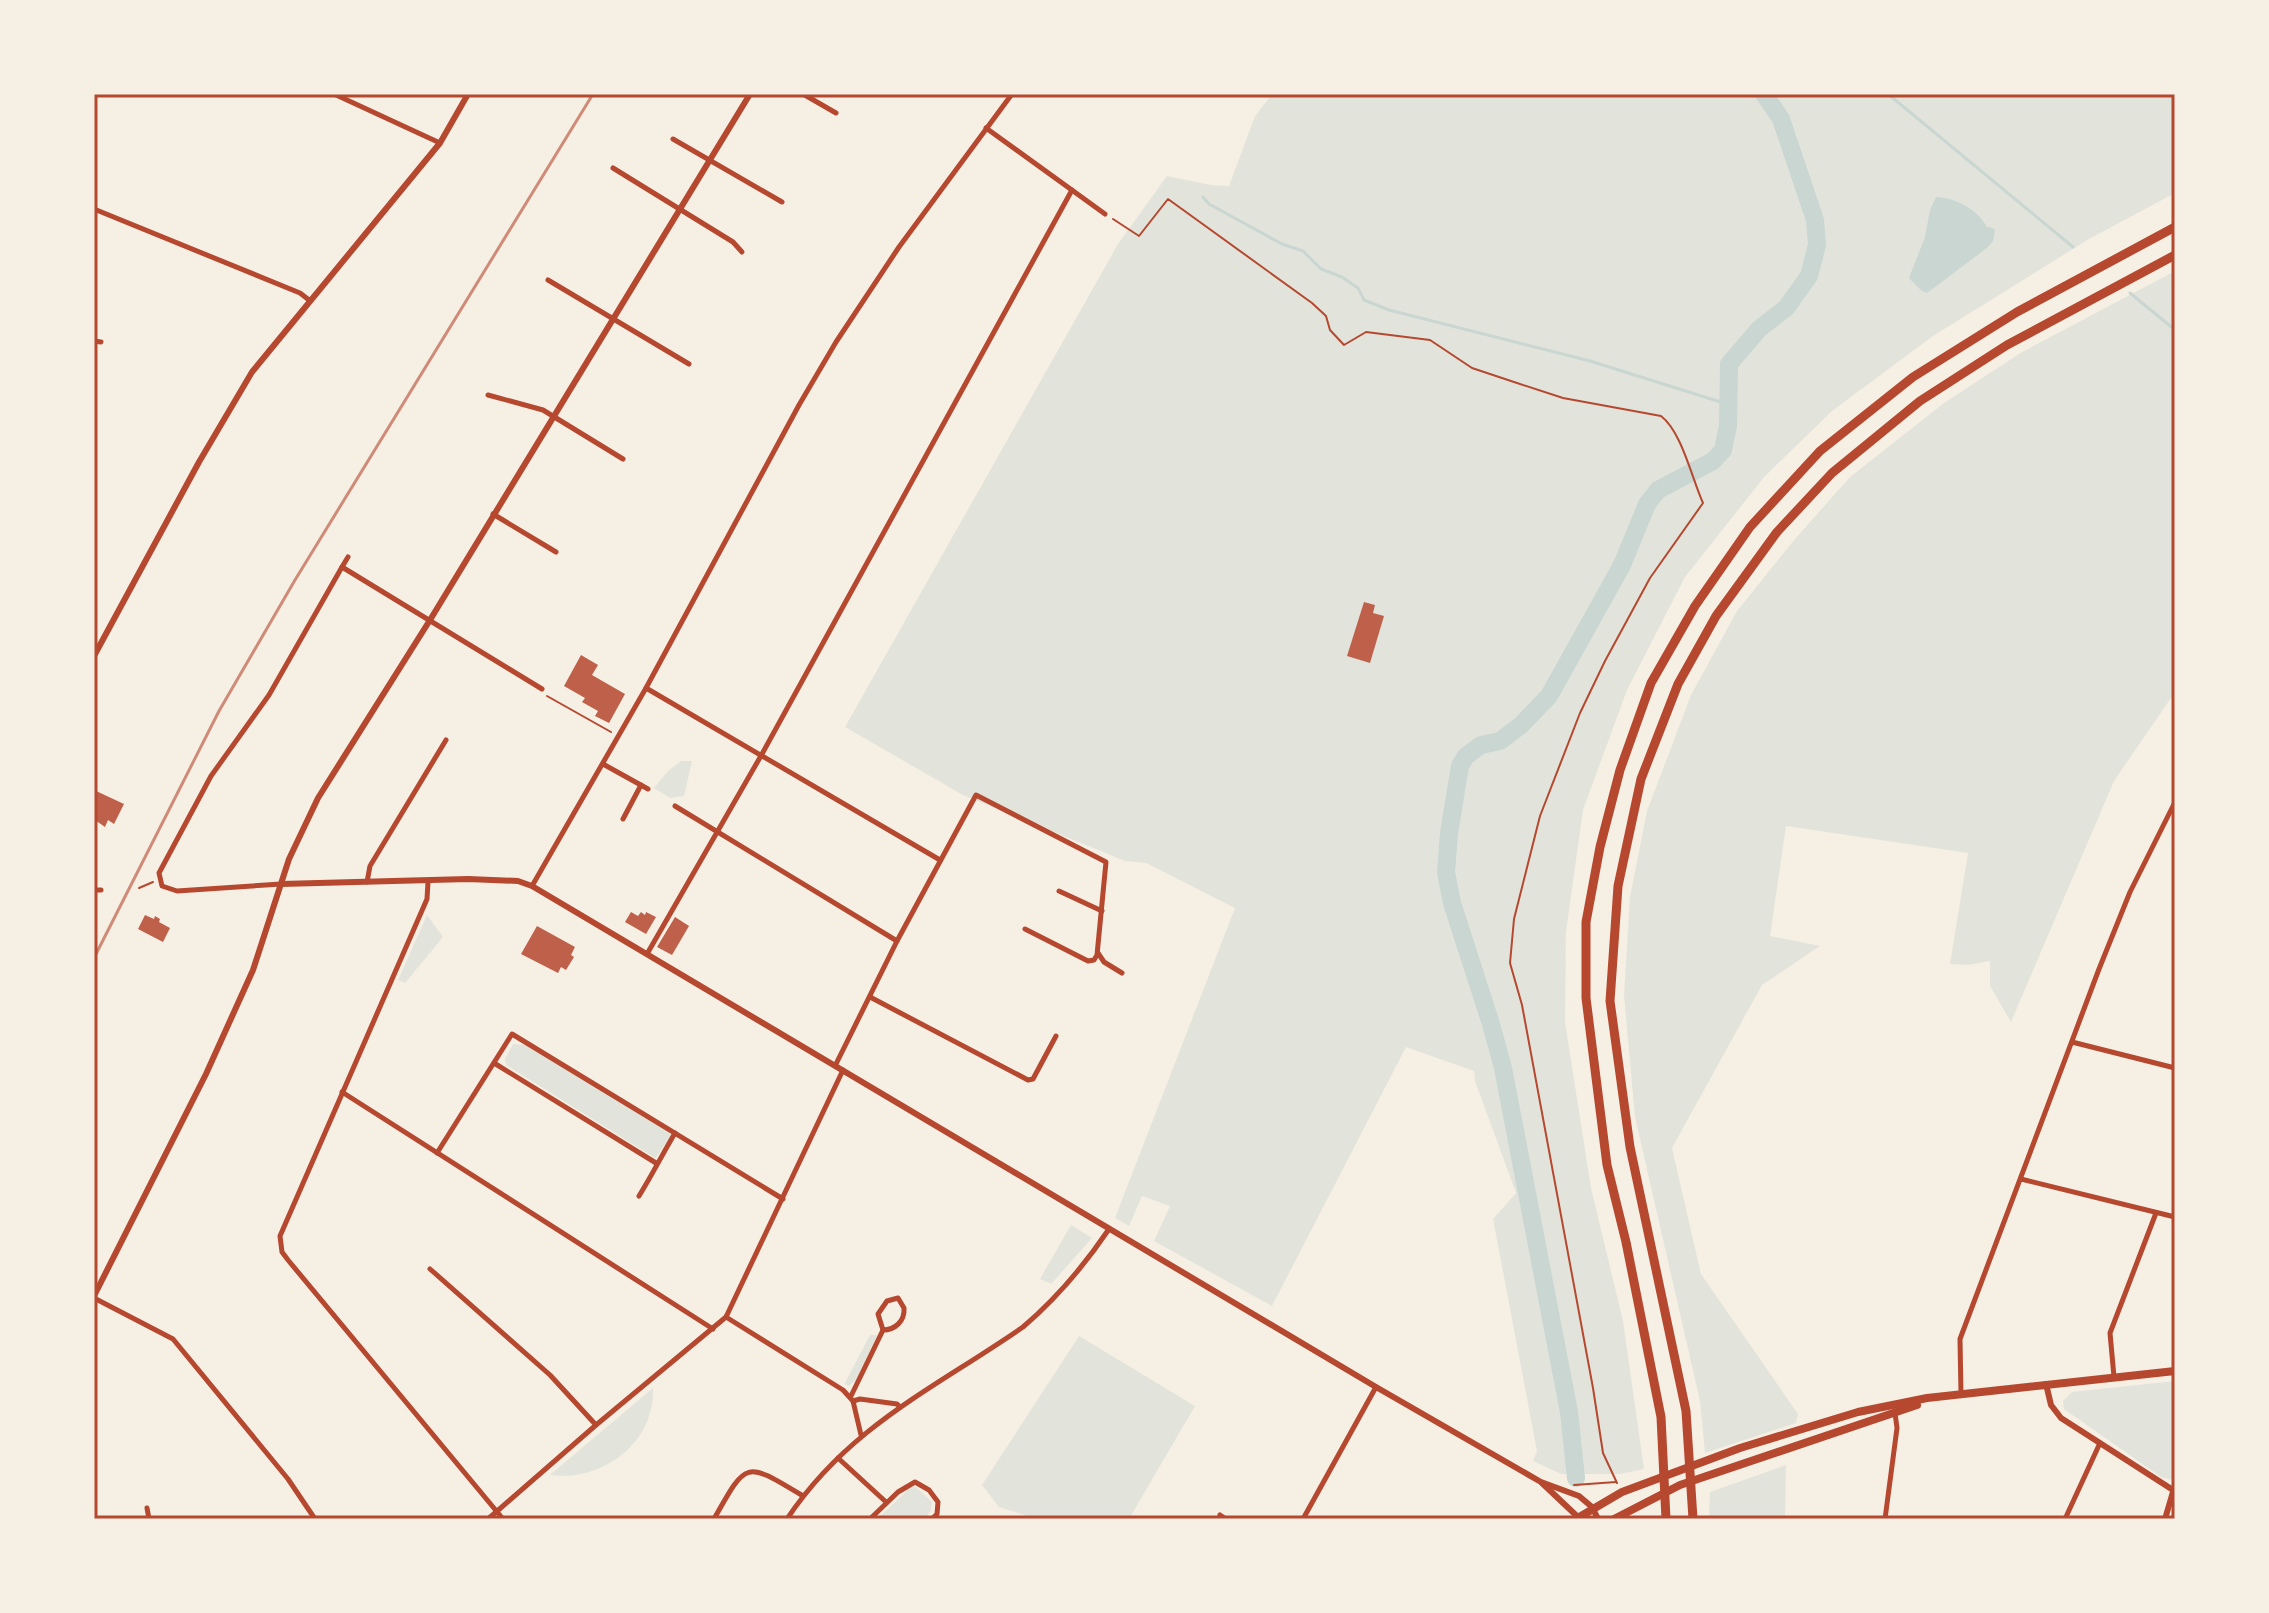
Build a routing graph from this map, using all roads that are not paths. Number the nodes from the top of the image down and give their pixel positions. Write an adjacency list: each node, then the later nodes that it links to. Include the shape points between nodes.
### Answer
1 (334, 94): 9 (street)
2 (468, 94): 9 (street)
3 (750, 94): 10 (street)
4 (803, 94): 6 (street)
5 (1012, 94): 7 (street)
6 (836, 113)
7 (986, 128): 12 (street); 33 (street, via 836,342)
8 (673, 139): 10 (street)
9 (440, 143): 21 (street)
10 (709, 160): 13 (street); 15 (street)
11 (613, 168): 15 (street)
12 (1072, 190): 16 (street); 36 (street)
13 (782, 202)
14 (94, 209): 21 (street)
15 (680, 209): 18 (street); 22 (street)
16 (1105, 214)
17 (2175, 227): 109 (highway, via 1939,360 1820,451 1750,527 1695,606 1651,683 1600,847 1586,922 1586,998 1607,1165 1661,1417)
18 (742, 252)
19 (2175, 255): 110 (highway, via 2007,345 1920,401 1832,473 1768,544 1716,616 1678,684 1641,779 1618,886 1610,1001 1630,1147 1686,1411)
20 (548, 280): 22 (street)
21 (309, 300): 32 (street, via 235,398)
22 (613, 319): 23 (street); 25 (street)
23 (689, 364)
24 (488, 395): 25 (street, via 543,410)
25 (553, 418): 26 (street); 27 (street)
26 (623, 459)
27 (493, 514): 28 (street); 31 (street)
28 (556, 552)
29 (348, 557): 30 (street)
30 (342, 567): 31 (street); 47 (street, via 269,695 211,776 161,865 159,880 167,890 177,891)
31 (430, 620): 34 (street); 47 (street, via 318,798)
32 (94, 656)
33 (646, 688): 36 (street); 37 (street)
34 (542, 689)
35 (446, 740): 45 (street, via 370,866)
36 (762, 754): 43 (street); 44 (street)
37 (603, 764): 38 (street); 48 (street)
38 (641, 785): 39 (street); 42 (street)
39 (648, 789)
40 (2175, 802): 58 (street, via 2130,892)
41 (675, 806): 43 (street)
42 (623, 819)
43 (717, 833): 52 (street); 54 (street)
44 (940, 860): 50 (street, via 979,795 1104,860); 52 (street)
45 (367, 882): 46 (street); 47 (street)
46 (428, 882): 48 (street, via 468,879); 63 (street, via 427,899)
47 (281, 884): 74 (street, via 253,970)
48 (532, 886): 54 (street)
49 (1059, 891): 50 (street)
50 (1102, 911): 53 (street)
51 (1025, 929): 53 (street, via 1088,961)
52 (897, 941): 56 (street)
53 (1097, 953): 55 (street)
54 (647, 954): 60 (street)
55 (1122, 973)
56 (870, 997): 57 (street, via 1028,1080); 60 (street)
57 (1056, 1036)
58 (2072, 1042): 61 (street); 67 (street)
59 (494, 1063): 64 (street, via 514,1034); 65 (street); 66 (street)
60 (835, 1066): 62 (street)
61 (2173, 1067)
62 (843, 1070): 69 (street); 72 (street)
63 (342, 1092): 65 (street); 96 (street, via 282,1229 282,1252)
64 (675, 1133): 66 (street); 69 (street)
65 (437, 1153): 76 (street)
66 (656, 1163): 68 (street)
67 (2021, 1179): 70 (street); 82 (street, via 1960,1339)
68 (639, 1196)
69 (783, 1199): 75 (street)
70 (2156, 1213): 71 (street); 79 (street, via 2110,1333)
71 (2175, 1217)
72 (1109, 1229): 81 (street); 84 (street, via 1060,1295 1023,1327)
73 (430, 1269): 86 (street, via 550,1375)
74 (94, 1297): 98 (street, via 173,1339)
75 (726, 1317): 76 (street); 83 (street)
76 (713, 1329): 86 (street)
77 (883, 1330): 77 (street, via 878,1314 887,1301 898,1298 904,1308 901,1322); 83 (street)
78 (2175, 1371): 79 (main road)
79 (2114, 1377): 80 (main road)
80 (2046, 1384): 82 (main road); 88 (street, via 2061,1418)
81 (1376, 1387): 90 (street); 105 (street)
82 (1961, 1394): 85 (main road)
83 (852, 1399): 84 (street); 87 (street)
84 (900, 1407): 87 (street)
85 (1894, 1408): 94 (main road, via 1827,1420 1740,1448); 108 (main road, via 1680,1485); 111 (street, via 1897,1428)
86 (596, 1425): 96 (street)
87 (861, 1435): 89 (street)
88 (2100, 1443): 91 (street); 112 (street)
89 (838, 1458): 92 (street); 93 (street)
90 (1541, 1482): 94 (street, via 1579,1496); 106 (street)
91 (2174, 1488): 113 (street)
92 (803, 1496): 101 (street, via 751,1471 734,1483); 102 (street)
93 (886, 1502): 103 (street); 104 (street, via 915,1482 938,1502)
94 (1592, 1507): 106 (main road); 107 (street)
95 (147, 1508): 97 (street)
96 (496, 1511): 99 (street); 100 (street)
97 (149, 1519)
98 (315, 1519)
99 (488, 1519)
100 (503, 1519)
101 (714, 1519)
102 (787, 1519)
103 (870, 1519)
104 (932, 1519)
105 (1303, 1519)
106 (1578, 1519)
107 (1598, 1519)
108 (1614, 1519)
109 (1666, 1519)
110 (1693, 1519)
111 (1885, 1519)
112 (2065, 1519)
113 (2165, 1519)

